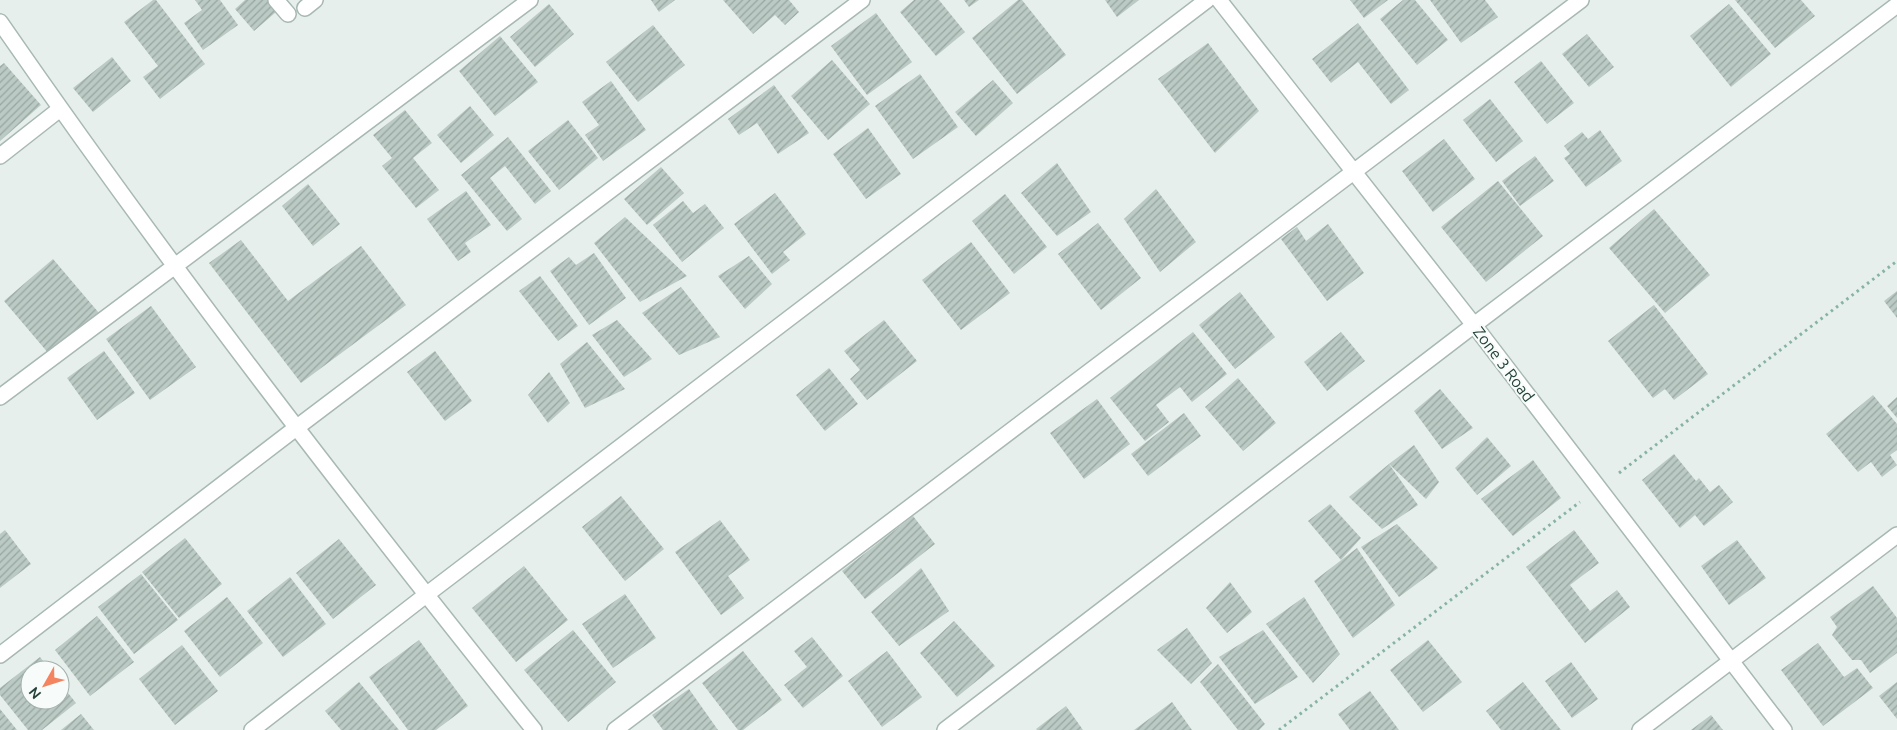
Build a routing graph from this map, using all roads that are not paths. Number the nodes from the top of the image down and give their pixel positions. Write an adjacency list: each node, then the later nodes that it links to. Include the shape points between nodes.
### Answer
1 (276, 0): 8 (street)
2 (530, 0): 13 (street)
3 (862, 0): 16 (street)
4 (1207, 0): 18 (street)
5 (1219, 0): 12 (street, Zone 3 Road)
6 (1581, 0): 12 (street)
7 (1897, 5): 14 (street)
8 (288, 14)
9 (0, 22): 10 (street)
10 (60, 109): 11 (street); 13 (street)
11 (0, 156)
12 (1355, 172): 14 (street, Zone 3 Road); 23 (street)
13 (174, 266): 15 (street); 16 (street)
14 (1474, 325): 20 (street, Zone 3 Road); 24 (street)
15 (0, 398)
16 (296, 428): 18 (street); 19 (street)
17 (1897, 535): 20 (street)
18 (426, 595): 21 (street); 22 (street)
19 (0, 655)
20 (1731, 660): 25 (street); 26 (street, Zone 3 Road)
21 (252, 730)
22 (534, 730)
23 (615, 730)
24 (945, 730)
25 (1640, 730)
26 (1784, 730)

